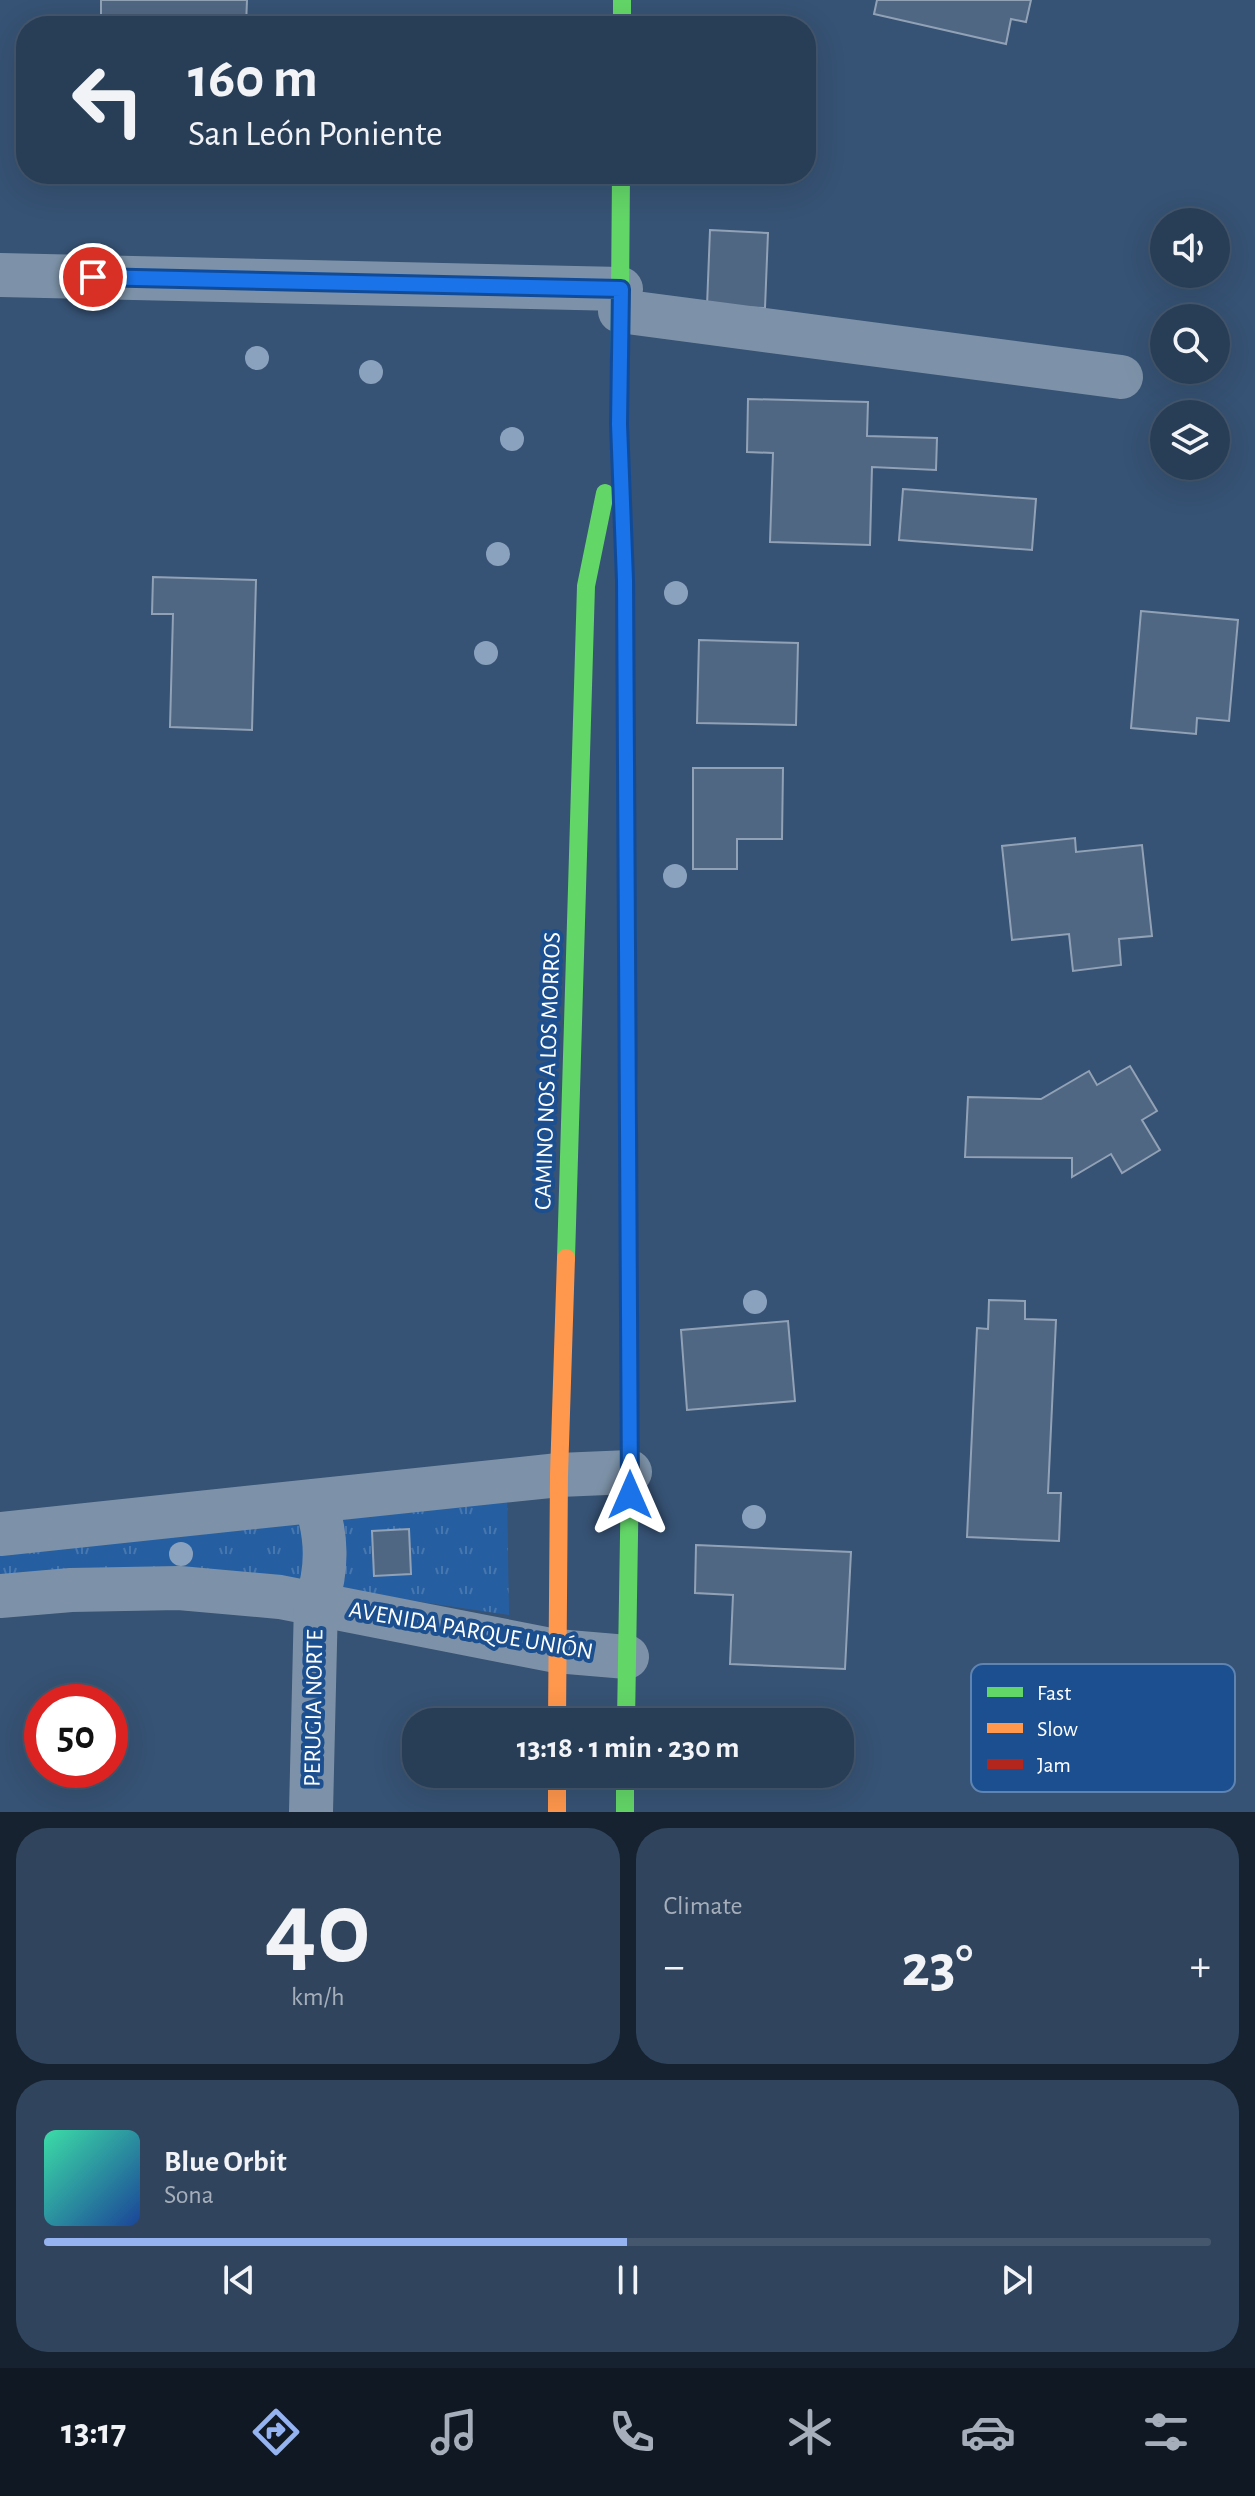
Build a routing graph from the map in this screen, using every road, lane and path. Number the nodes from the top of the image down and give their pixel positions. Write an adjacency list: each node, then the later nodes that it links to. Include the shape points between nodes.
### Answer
1 (621, 184): 3 (main road, CAMINO NOS A LOS MORROS)
2 (0, 275): 3 (street)
3 (620, 300): 4 (street); 5 (main road, CAMINO NOS A LOS MORROS)
4 (1121, 377)
5 (619, 424): 6 (main road, CAMINO NOS A LOS MORROS, via 625,580); 7 (main road, CAMINO NOS A LOS MORROS, via 586,586)
6 (630, 1472): 7 (street); 13 (main road, CAMINO NOS A LOS MORROS)
7 (559, 1475): 8 (street); 12 (main road, CAMINO NOS A LOS MORROS)
8 (315, 1501): 9 (street); 11 (street, AVENIDA PARQUE UNIÓN, via 325,1555)
9 (0, 1534)
10 (0, 1596): 11 (street, AVENIDA PARQUE UNIÓN, via 179,1588)
11 (316, 1603): 12 (street, AVENIDA PARQUE UNIÓN); 18 (street, PERUGIA NORTE)
12 (556, 1651): 13 (street, AVENIDA PARQUE UNIÓN); 14 (main road, CAMINO NOS A LOS MORROS)
13 (627, 1657): 15 (main road, CAMINO NOS A LOS MORROS)
14 (557, 1708)
15 (626, 1708)
16 (557, 1788): 19 (main road)
17 (625, 1788): 20 (main road)
18 (311, 1812)
19 (557, 1812)
20 (625, 1812)

